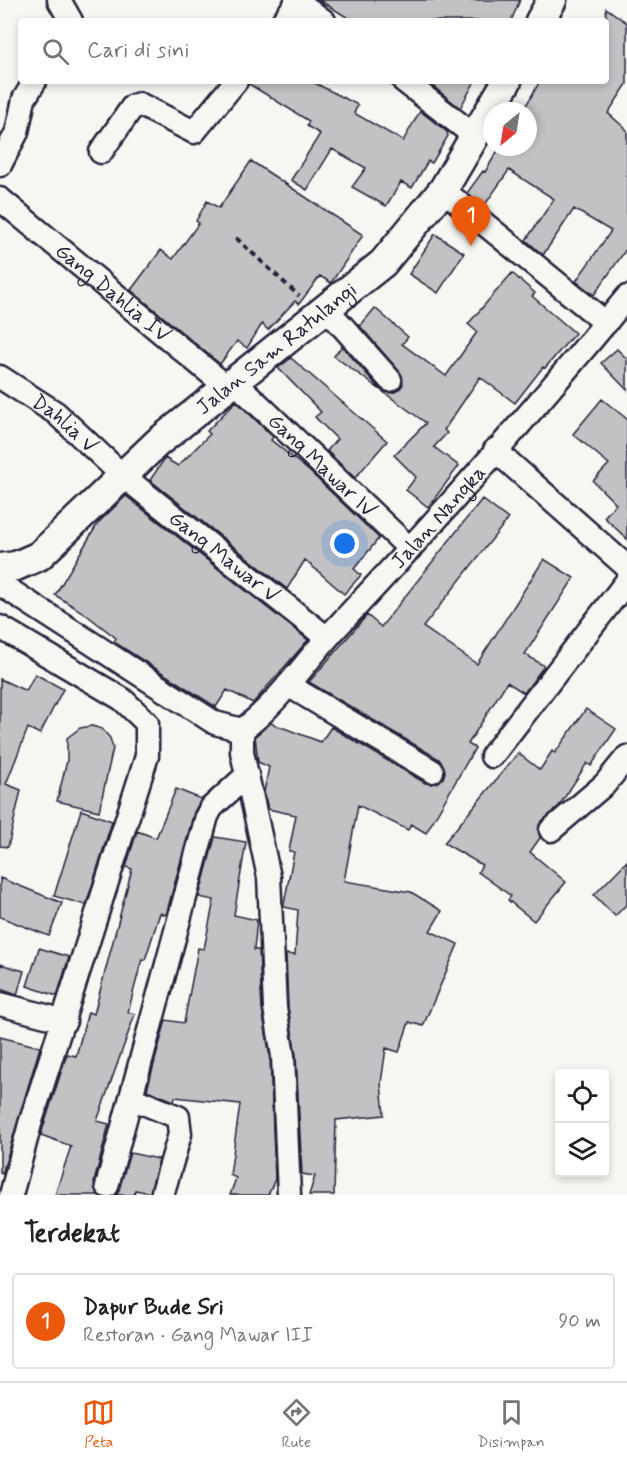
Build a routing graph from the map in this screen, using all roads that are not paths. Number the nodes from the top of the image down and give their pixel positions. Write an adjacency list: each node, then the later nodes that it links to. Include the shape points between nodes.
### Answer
1 (59, 0): 4 (street)
2 (298, 0): 5 (street); 6 (street)
3 (552, 0): 7 (street)
4 (69, 18)
5 (285, 18)
6 (320, 18)
7 (542, 18)
8 (33, 84): 14 (street, via 24,99 17,132)
9 (234, 84): 13 (street, via 194,132 140,104 133,106)
10 (408, 84): 12 (street)
11 (505, 84): 12 (street, Jalan Sam Ratulangi)
12 (476, 137): 15 (street, Jalan Sam Ratulangi)
13 (101, 152)
14 (0, 165)
15 (443, 190): 18 (street, Jalan Sam Ratulangi, via 383,263); 19 (street)
16 (0, 199): 22 (street, Gang Dahlia IV)
17 (627, 297): 19 (street, Jalan Nangka)
18 (323, 312): 21 (street); 22 (street, Jalan Sam Ratulangi)
19 (606, 322): 23 (street, Jalan Nangka, via 564,376)
20 (0, 377): 24 (street, Dahlia V, via 56,413)
21 (390, 380)
22 (231, 384): 24 (street, Jalan Sam Ratulangi, via 157,443); 25 (street, Gang Mawar IV)
23 (495, 450): 25 (street, Jalan Nangka); 27 (street)
24 (123, 476): 26 (street, Jalan Sam Ratulangi, via 39,556); 30 (street, Gang Mawar V)
25 (410, 549): 30 (street, Jalan Nangka)
26 (0, 568)
27 (627, 569): 33 (street)
28 (0, 584): 32 (street, via 215,723)
29 (0, 627): 39 (street, via 122,699 147,723 147,756)
30 (327, 638): 31 (street, Jalan Nangka)
31 (288, 685): 32 (street, Jalan Nangka); 35 (street)
32 (242, 730): 36 (street)
33 (492, 756)
34 (627, 757): 37 (street, via 605,784)
35 (432, 771)
36 (247, 775): 40 (street, via 207,816); 44 (street, via 269,877)
37 (551, 830)
38 (0, 1004): 39 (street)
39 (65, 1021): 43 (street)
40 (131, 1098): 41 (street); 42 (street, via 178,1117 180,1134)
41 (107, 1186)
42 (163, 1192)
43 (11, 1195)
44 (289, 1195)

